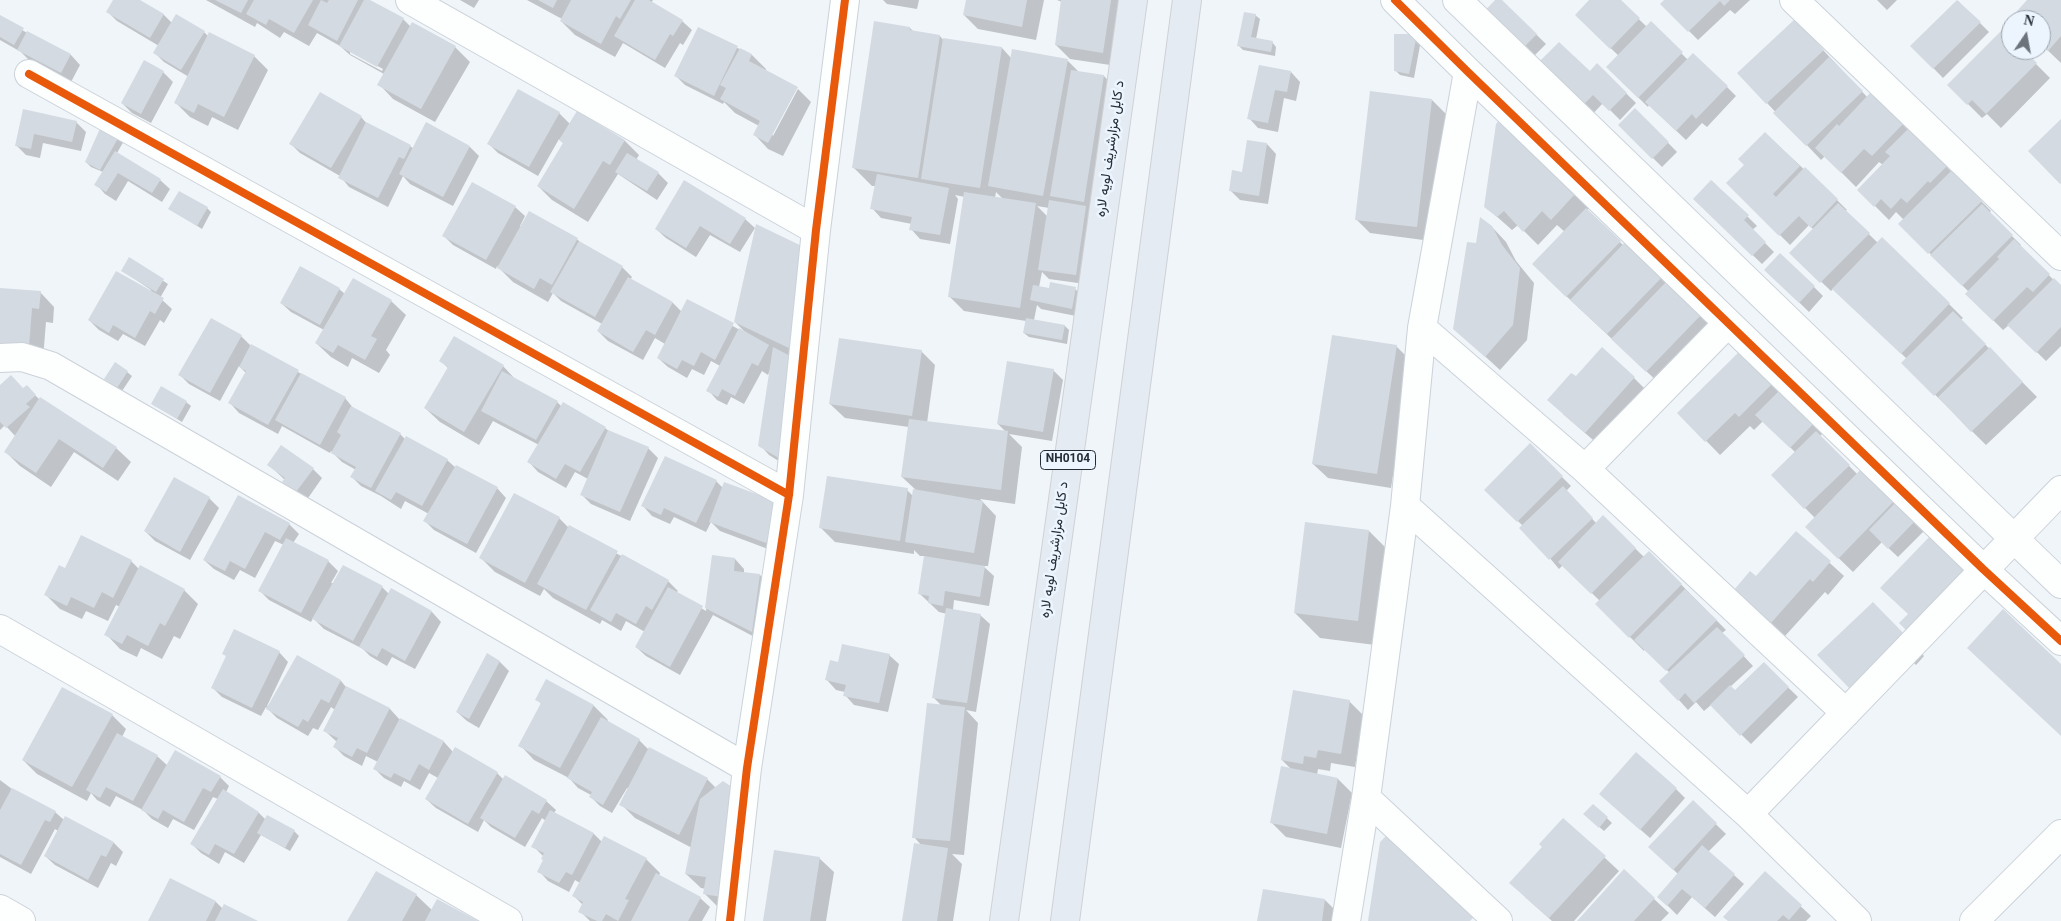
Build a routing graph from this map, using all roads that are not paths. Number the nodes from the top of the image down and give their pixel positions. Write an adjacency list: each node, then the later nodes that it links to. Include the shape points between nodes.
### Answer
1 (410, 0): 11 (street)
2 (846, 0): 11 (street)
3 (1133, 0): 34 (highway, د کابل مزارشریف لویه لاره / NH0104)
4 (1187, 0): 35 (highway)
5 (1395, 0): 8 (street)
6 (1794, 0): 12 (street)
7 (1463, 6): 8 (street); 20 (street)
8 (1438, 43): 9 (street)
9 (1468, 72): 13 (street); 14 (street)
10 (29, 74): 18 (street)
11 (816, 230): 18 (street)
12 (2061, 256)
13 (1728, 323): 16 (street); 21 (street)
14 (1422, 328): 16 (street); 19 (street)
15 (0, 358): 26 (street, via 22,357 51,366)
16 (1585, 469): 25 (street)
17 (2061, 490): 20 (street)
18 (789, 495): 26 (street)
19 (1404, 506): 27 (street); 28 (street)
20 (2014, 538): 21 (street); 22 (street)
21 (1983, 569): 24 (street); 25 (street)
22 (2061, 584)
23 (0, 629): 32 (street)
24 (2061, 641)
25 (1846, 713): 28 (street)
26 (747, 768): 33 (street)
27 (1366, 798): 36 (street); 37 (street)
28 (1748, 814): 38 (street)
29 (2061, 834): 39 (street)
30 (0, 909): 31 (street)
31 (21, 921)
32 (508, 921)
33 (730, 921)
34 (1004, 921)
35 (1064, 921)
36 (1346, 921)
37 (1498, 921)
38 (1857, 921)
39 (1974, 921)

